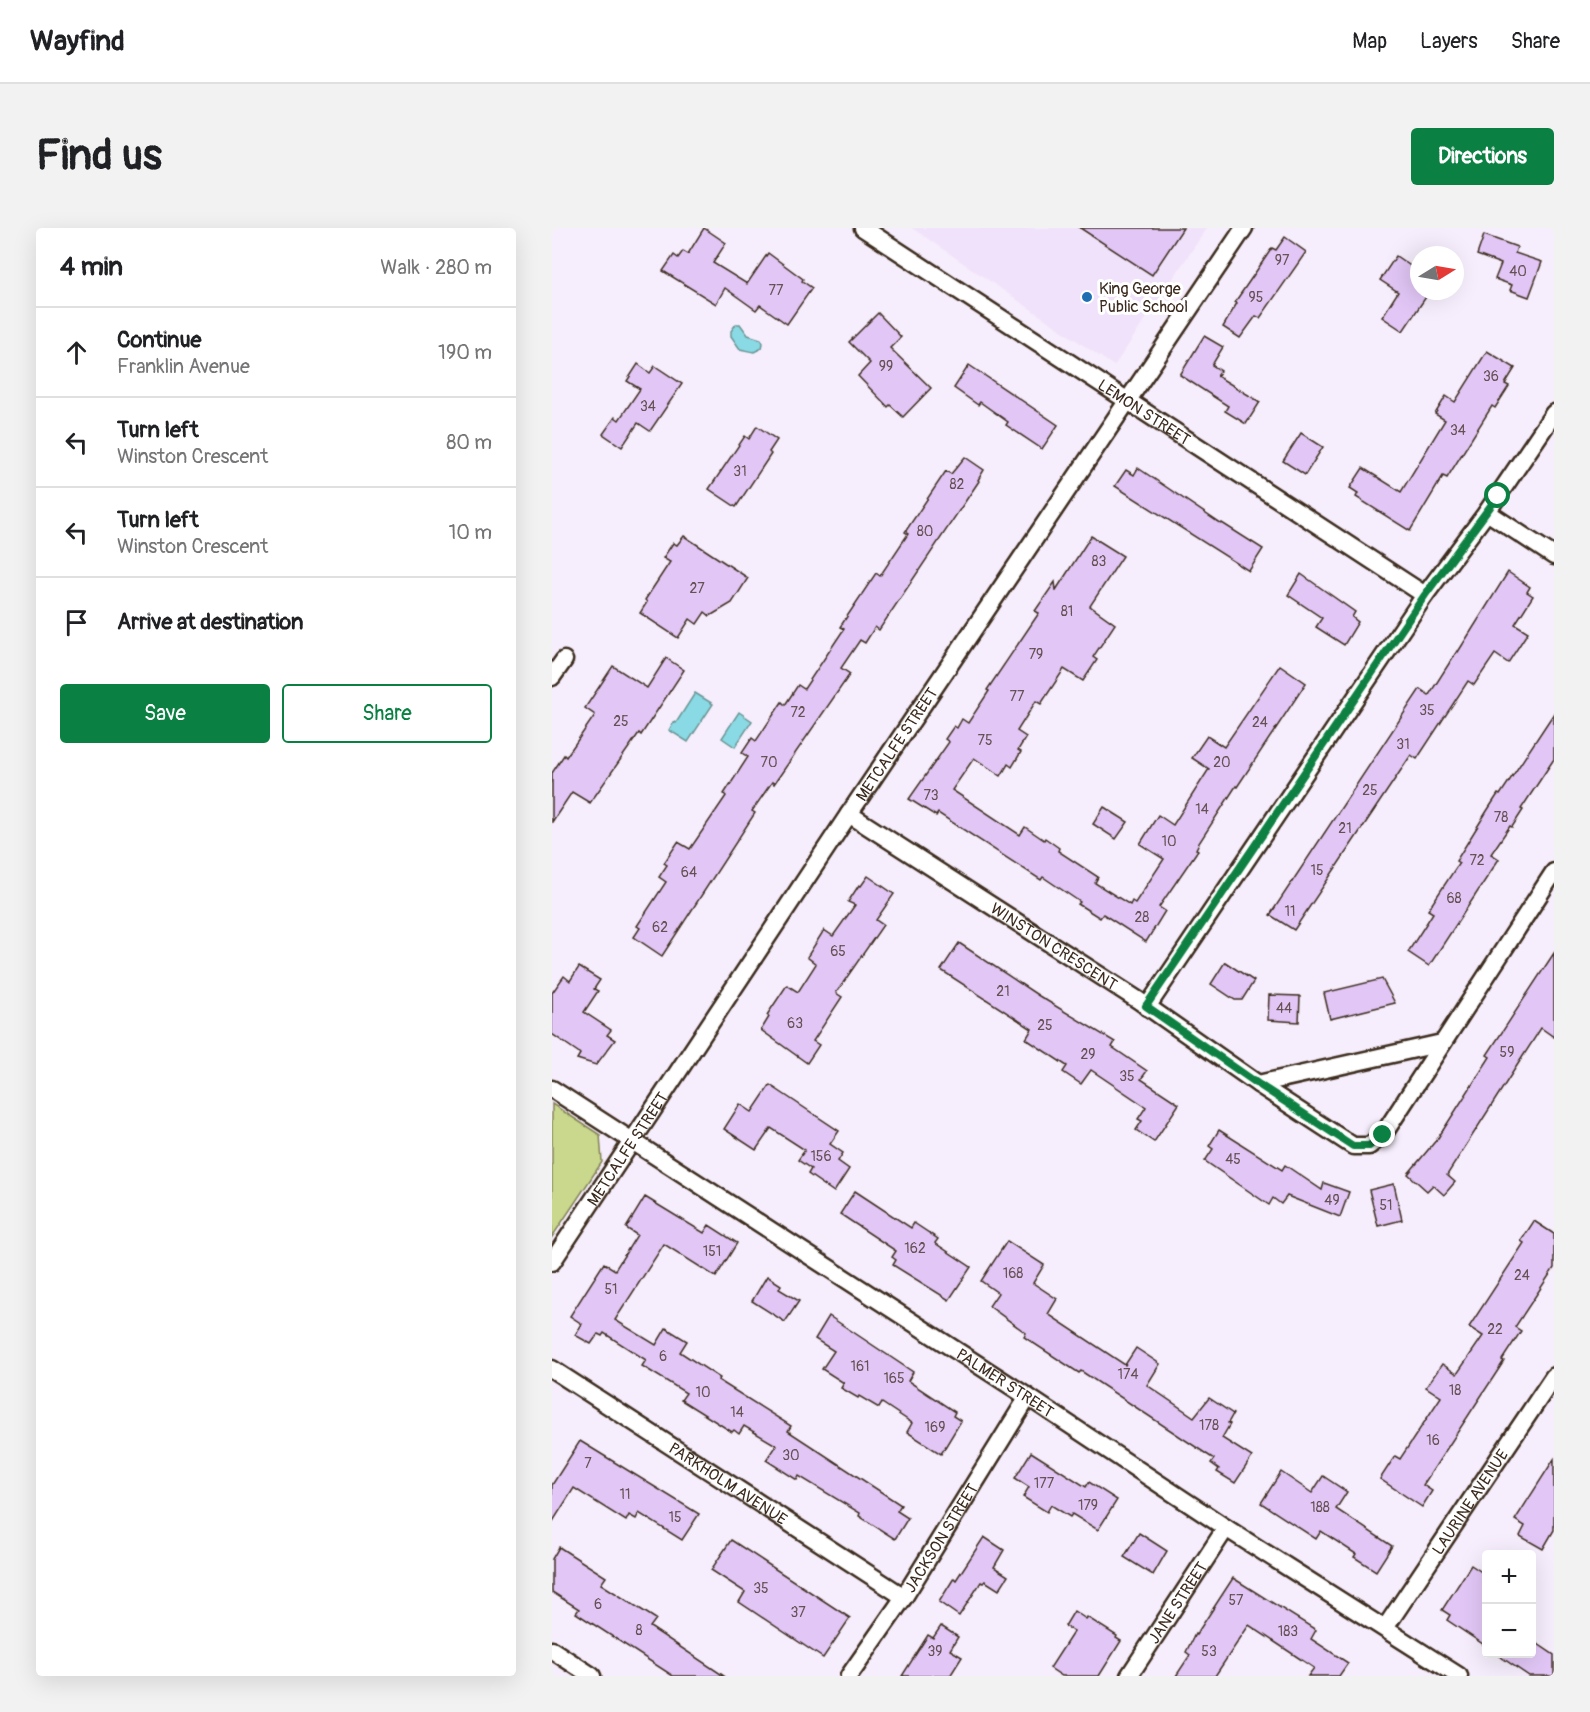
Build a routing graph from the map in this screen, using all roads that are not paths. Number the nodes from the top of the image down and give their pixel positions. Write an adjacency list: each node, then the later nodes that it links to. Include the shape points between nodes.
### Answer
1 (863, 228): 3 (street, LEMON STREET)
2 (1244, 228): 3 (street, METCALFE STREET)
3 (1128, 401): 7 (street, LEMON STREET); 10 (street, METCALFE STREET)
4 (1554, 413): 5 (street)
5 (1487, 512): 6 (street); 7 (street)
6 (1554, 556)
7 (1425, 595): 12 (street)
8 (564, 660): 9 (street)
9 (552, 677)
10 (849, 814): 12 (street, WINSTON CRESCENT); 16 (street, METCALFE STREET)
11 (1554, 872): 13 (street, WINSTON CRESCENT)
12 (1146, 1006): 14 (street, WINSTON CRESCENT)
13 (1442, 1043): 14 (street); 14 (street, WINSTON CRESCENT, via 1383,1135 1369,1146 1353,1146)
14 (1258, 1084)
15 (552, 1089): 16 (street, PALMER STREET)
16 (632, 1142): 17 (street, METCALFE STREET); 20 (street, PALMER STREET)
17 (552, 1262)
18 (552, 1369): 22 (street, PARKHOLM AVENUE)
19 (1554, 1376): 23 (street, LAURINE AVENUE)
20 (1028, 1397): 21 (street, PALMER STREET); 22 (street, JACKSON STREET)
21 (1226, 1528): 23 (street, PALMER STREET); 27 (street, JANE STREET)
22 (904, 1597): 26 (street, JACKSON STREET)
23 (1385, 1628): 28 (street, PALMER STREET)
24 (552, 1650): 25 (street)
25 (592, 1676)
26 (849, 1676)
27 (1129, 1676)
28 (1459, 1676)

